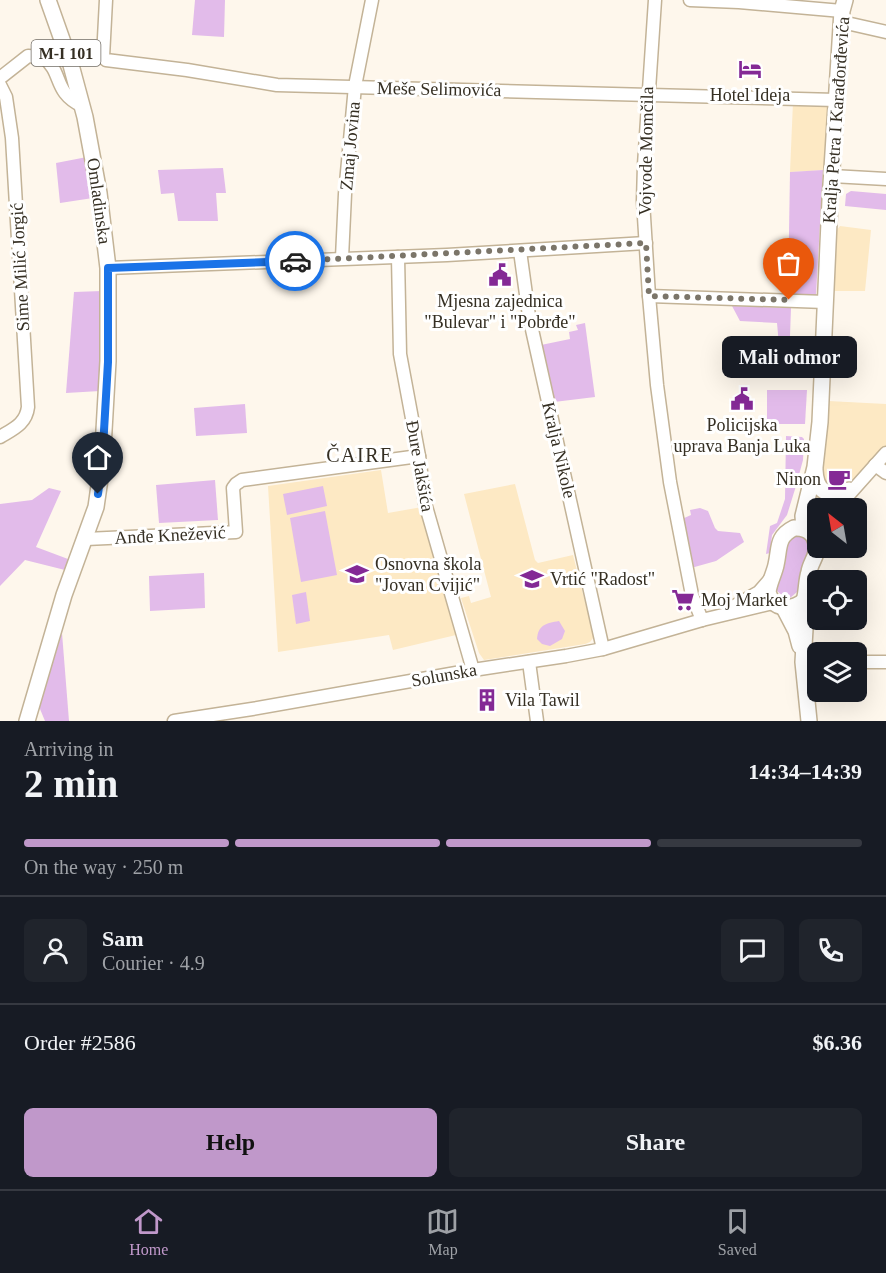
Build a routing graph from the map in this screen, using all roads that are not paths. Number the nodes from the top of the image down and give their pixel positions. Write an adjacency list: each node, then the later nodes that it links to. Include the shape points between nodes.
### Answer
1 (48, 0): 13 (main road, Omladinska / M-I 101)
2 (106, 0): 10 (street, Meše Selimovića, via 106,60 277,85)
3 (372, 0): 10 (street, Zmaj Jovina)
4 (655, 0): 11 (street, Vojvode Momčila)
5 (690, 0): 6 (street)
6 (843, 11): 7 (street); 12 (main road, Kralja Petra I Karađorđevića)
7 (886, 32)
8 (0, 78): 13 (street, via 28,56 43,57 54,67 67,96)
9 (0, 85): 23 (street, Sime Milić Jorgić, via 6,97 12,138 28,407 23,422)
10 (355, 86): 11 (street, Meše Selimovića); 19 (street, Zmaj Jovina)
11 (647, 95): 12 (street, Meše Selimovića); 16 (street, Vojvode Momčila, via 643,201)
12 (836, 100): 14 (main road, Kralja Petra I Karađorđevića)
13 (82, 106): 20 (main road, Omladinska / M-I 101)
14 (832, 176): 15 (street); 22 (main road, Kralja Petra I Karađorđevića)
15 (886, 179)
16 (646, 243): 17 (street); 21 (street, Vojvode Momčila)
17 (520, 251): 18 (street); 43 (street, Kralja Nikole, via 529,316)
18 (398, 256): 19 (street); 25 (street, Đure Jakšića, via 400,354)
19 (342, 258): 20 (street)
20 (108, 268): 37 (main road, Omladinska / M-I 101, via 102,465 96,507)
21 (649, 296): 22 (street); 42 (street, Vojvode Momčila, via 670,483 692,595)
22 (825, 302): 26 (main road, Kralja Petra I Karađorđevića)
23 (0, 437)
24 (886, 453): 27 (street)
25 (419, 456): 37 (street, Anđe Knežević, via 242,480 233,488 236,532); 49 (street, Đure Jakšića, via 429,520)
26 (815, 461): 30 (main road, via 817,483 823,490 834,494); 34 (main road, Kralja Petra I Karađorđevića); 36 (main road, Kralja Petra I Karađorđevića)
27 (875, 465): 28 (street); 29 (street)
28 (886, 473)
29 (866, 474): 30 (street); 32 (street)
30 (849, 490): 31 (street)
31 (840, 498)
32 (846, 498)
33 (807, 526): 34 (street)
34 (804, 528): 35 (main road); 36 (main road)
35 (807, 531)
36 (784, 534): 39 (main road, Kralja Petra I Karađorđevića)
37 (86, 539): 51 (main road, Omladinska / M-I 101, via 61,606)
38 (814, 558): 40 (main road)
39 (772, 577): 41 (main road, Kralja Petra I Karađorđevića, via 768,592); 42 (street, Solunska, via 752,597)
40 (801, 603): 41 (main road); 44 (main road)
41 (779, 605): 42 (street, Solunska); 45 (main road)
42 (707, 619): 43 (street, Solunska)
43 (603, 649): 46 (street, Solunska)
44 (807, 650)
45 (807, 658)
46 (529, 662): 49 (street, Solunska); 53 (street)
47 (886, 662): 48 (street)
48 (867, 663)
49 (473, 670): 52 (street, Solunska)
50 (809, 702): 54 (main road)
51 (27, 721)
52 (174, 721)
53 (537, 721)
54 (809, 721)

